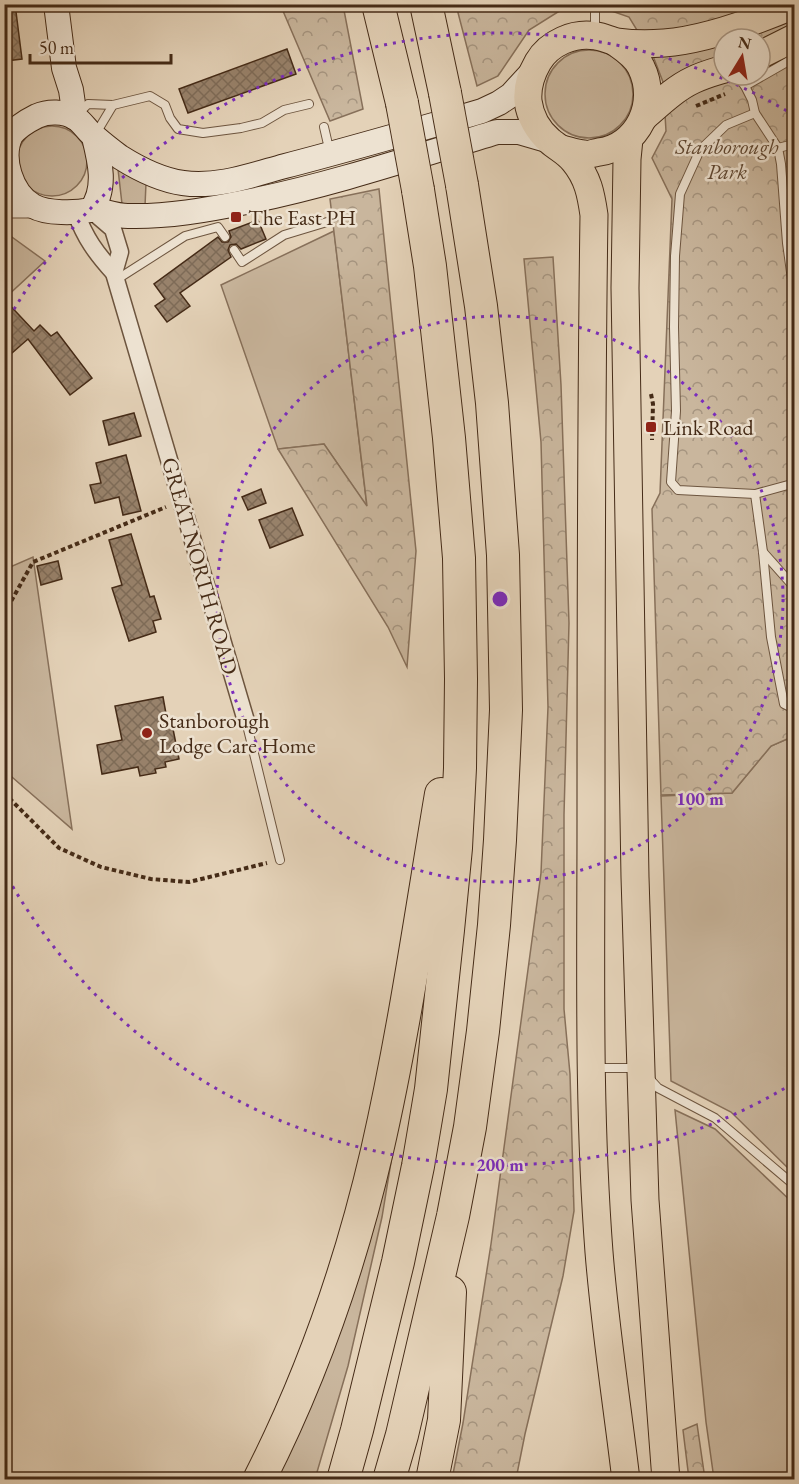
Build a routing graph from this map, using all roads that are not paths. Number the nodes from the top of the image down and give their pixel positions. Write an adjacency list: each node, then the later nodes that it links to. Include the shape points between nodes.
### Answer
1 (56, 4): 9 (main road)
2 (378, 4): 38 (highway, bridge, via 402,103 430,266 459,558)
3 (426, 4): 45 (highway, bridge, via 481,306 503,555 506,710 494,925 470,1127)
4 (595, 4): 6 (lane)
5 (783, 10): 6 (main road, via 700,37 664,43 633,44)
6 (605, 38): 10 (main road, via 565,39 551,47); 19 (main road, via 633,55 645,78 648,97)
7 (795, 38): 8 (main road)
8 (775, 54)
9 (64, 68): 16 (main road); 17 (main road)
10 (533, 71): 22 (main road, via 528,101 532,116); 24 (main road, via 512,95 482,111)
11 (712, 73): 19 (main road, via 673,92)
12 (746, 87): 15 (lane)
13 (309, 104): 14 (lane, via 284,110 262,123 203,133 178,129 165,105 150,96)
14 (113, 105): 17 (lane, via 88,104); 20 (lane)
15 (755, 113): 23 (lane); 35 (lane, via 726,125 700,150 680,194 675,256 676,411 671,482 678,490)
16 (24, 117): 17 (main road, via 53,112); 25 (main road, via 11,136)
17 (75, 118): 20 (main road)
18 (324, 127): 24 (lane)
19 (636, 128): 22 (main road, via 609,151 585,154); 43 (main road, via 627,159 625,288)
20 (94, 137): 24 (main road, via 150,173 181,183 220,183); 28 (main road, via 101,184 96,201)
21 (795, 144): 23 (lane)
22 (556, 145): 28 (main road, via 519,132 497,132 338,180 226,206 125,216); 42 (main road, via 574,160 586,179 594,215)
23 (778, 148): 33 (lane)
24 (330, 154)
25 (5, 162): 27 (main road, via 11,184)
26 (4, 207): 27 (street)
27 (34, 207): 28 (main road, via 56,212)
28 (86, 211): 32 (street, GREAT NORTH ROAD, via 83,232); 32 (street, GREAT NORTH ROAD, via 113,229 120,252)
29 (327, 222): 31 (lane, via 284,235 242,262)
30 (225, 237): 32 (lane, via 218,227 185,236)
31 (234, 250)
32 (115, 277): 40 (street, GREAT NORTH ROAD)
33 (795, 294)
34 (795, 484): 35 (lane)
35 (755, 494): 36 (lane)
36 (763, 552): 37 (lane); 39 (lane, via 771,637 784,704)
37 (795, 586)
38 (461, 679): 46 (highway, via 402,1030 377,1151 317,1350); 47 (highway, via 456,848 431,1089 398,1262)
39 (795, 709)
40 (246, 721): 41 (lane, GREAT NORTH ROAD)
41 (280, 860)
42 (592, 1068): 43 (lane); 50 (main road, via 599,1253)
43 (641, 1068): 44 (lane, via 658,1088 715,1118); 51 (main road, via 645,1200)
44 (795, 1185)
45 (453, 1216): 48 (highway); 49 (highway, via 444,1420)
46 (259, 1479)
47 (343, 1479)
48 (389, 1479)
49 (432, 1479)
50 (626, 1479)
51 (666, 1479)

